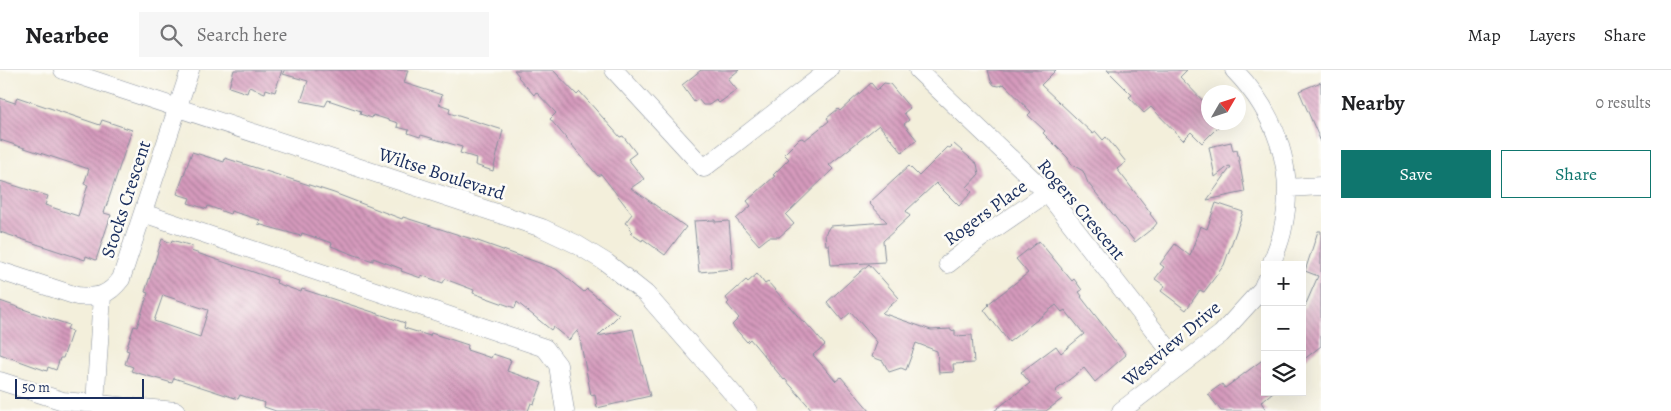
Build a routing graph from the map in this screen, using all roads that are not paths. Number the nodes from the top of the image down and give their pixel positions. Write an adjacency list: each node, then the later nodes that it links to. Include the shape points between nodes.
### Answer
1 (63, 70): 7 (street, Wiltse Boulevard)
2 (190, 70): 7 (street, Stocks Crescent)
3 (614, 70): 4 (street, via 704,168)
4 (829, 70)
5 (918, 70): 10 (street, Rogers Crescent)
6 (1234, 70): 9 (street, via 1272,123 1283,156)
7 (177, 108): 11 (street, Stocks Crescent); 20 (street, Wiltse Boulevard, via 542,228 576,244 607,263 646,294)
8 (1321, 186): 9 (street)
9 (1288, 188): 12 (street, via 1283,229)
10 (1047, 194): 13 (street, Rogers Place); 17 (street, Rogers Crescent)
11 (143, 213): 16 (street, Stocks Crescent, via 121,279); 22 (street, via 545,348 558,365)
12 (1272, 261)
13 (948, 264)
14 (0, 271): 16 (street, via 77,296)
15 (1261, 290): 17 (street, Westview Drive, via 1221,334)
16 (102, 296): 19 (street)
17 (1181, 364): 23 (street, Westview Drive)
18 (0, 381): 19 (street, via 63,402)
19 (95, 404): 21 (street)
20 (743, 409)
21 (176, 411)
22 (565, 411)
23 (1121, 411)

